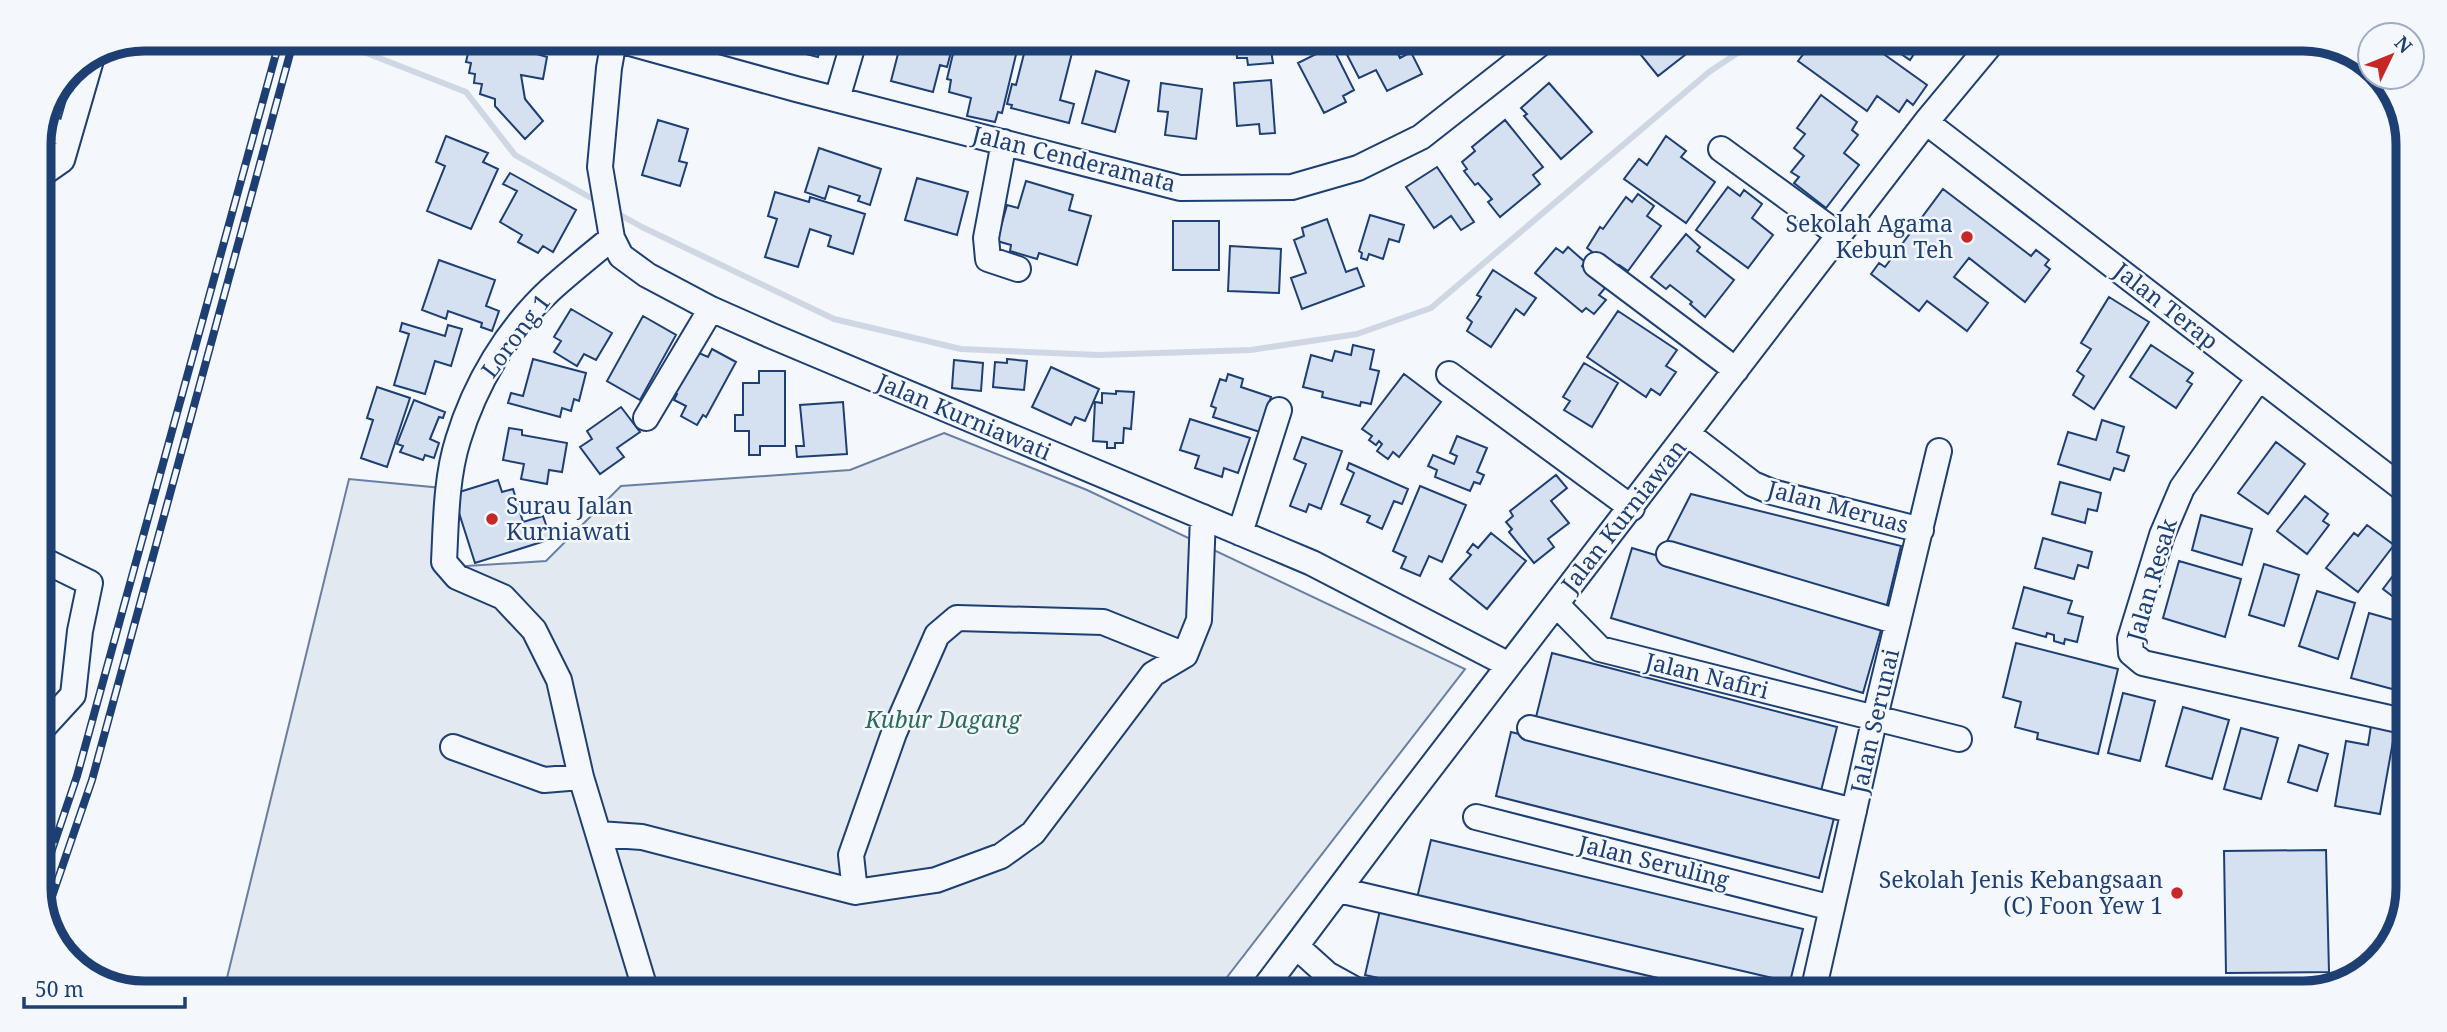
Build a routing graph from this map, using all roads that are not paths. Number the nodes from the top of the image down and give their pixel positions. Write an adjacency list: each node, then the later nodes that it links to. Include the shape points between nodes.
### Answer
1 (616, 51): 14 (street, Jalan Kurniawati, via 600,167)
2 (658, 51): 7 (street, Jalan Cenderamata)
3 (851, 51): 7 (street)
4 (1532, 51): 11 (street, Jalan Cenderamata, via 1421,137 1358,168 1292,187 1180,188)
5 (1985, 51): 8 (street, Jalan Kurniawan)
6 (88, 69): 10 (street)
7 (837, 99): 11 (street, Jalan Cenderamata)
8 (1926, 122): 15 (street, Jalan Kurniawan); 21 (street, Jalan Terap)
9 (52, 130): 10 (street)
10 (69, 135): 13 (street, via 62,160)
11 (1004, 142): 17 (street, via 986,238 988,259)
12 (1721, 149): 15 (street)
13 (51, 168)
14 (611, 231): 18 (street, Jalan Kurniawati, via 621,256); 43 (street, Lorong 1, via 549,291 492,362 457,441 447,498 444,562 457,577 503,597 534,630 559,680)
15 (1839, 235): 19 (street, Jalan Kurniawan)
16 (1596, 265): 19 (street)
17 (1018, 269)
18 (711, 309): 23 (street); 28 (street, Jalan Kurniawati)
19 (1736, 370): 24 (street, Jalan Kurniawan)
20 (1449, 374): 27 (street)
21 (2259, 378): 26 (street, Jalan Terap); 39 (street, Jalan Resak, via 2182,488 2162,535 2130,639 2131,653 2143,663)
22 (1279, 410): 30 (street)
23 (646, 418)
24 (1688, 434): 27 (street, Jalan Kurniawan); 29 (street, Jalan Meruas, via 1753,484 1772,492)
25 (1938, 451): 29 (street, Jalan Serunai)
26 (2396, 483)
27 (1632, 508): 33 (street, Jalan Kurniawan)
28 (1203, 517): 30 (street, Jalan Kurniawati); 35 (street, via 1199,620)
29 (1921, 530): 34 (street, Jalan Serunai)
30 (1240, 533): 36 (street, Jalan Kurniawati, via 1312,563)
31 (1670, 554): 34 (street)
32 (51, 564): 38 (street, via 90,583 73,695)
33 (1556, 604): 36 (street, Jalan Kurniawan); 37 (street, Jalan Nafiri, via 1600,649)
34 (1899, 622): 37 (street, Jalan Serunai)
35 (1185, 655): 48 (street, via 1153,674 1033,833 1001,856 936,880); 48 (street, via 1103,622 957,618 937,635 894,733 851,855)
36 (1509, 666): 47 (street, Jalan Kurniawan)
37 (1875, 717): 41 (street, Jalan Nafiri); 44 (street, Jalan Serunai)
38 (51, 719)
39 (2396, 719)
40 (1530, 728): 44 (street)
41 (1959, 739)
42 (453, 747): 43 (street, via 544,780)
43 (581, 778): 46 (street, Lorong 1)
44 (1854, 811): 49 (street, Jalan Serunai)
45 (1476, 817): 49 (street, Jalan Seruling)
46 (599, 834): 48 (street, via 642,837); 51 (street, Lorong 1)
47 (1339, 890): 50 (street, Jalan Kurniawan); 54 (street)
48 (855, 892)
49 (1832, 908): 55 (street, Jalan Serunai)
50 (1297, 947): 52 (street, Jalan Kurniawan); 53 (street)
51 (643, 981)
52 (1270, 981)
53 (1340, 981)
54 (1728, 981)
55 (1815, 981)

